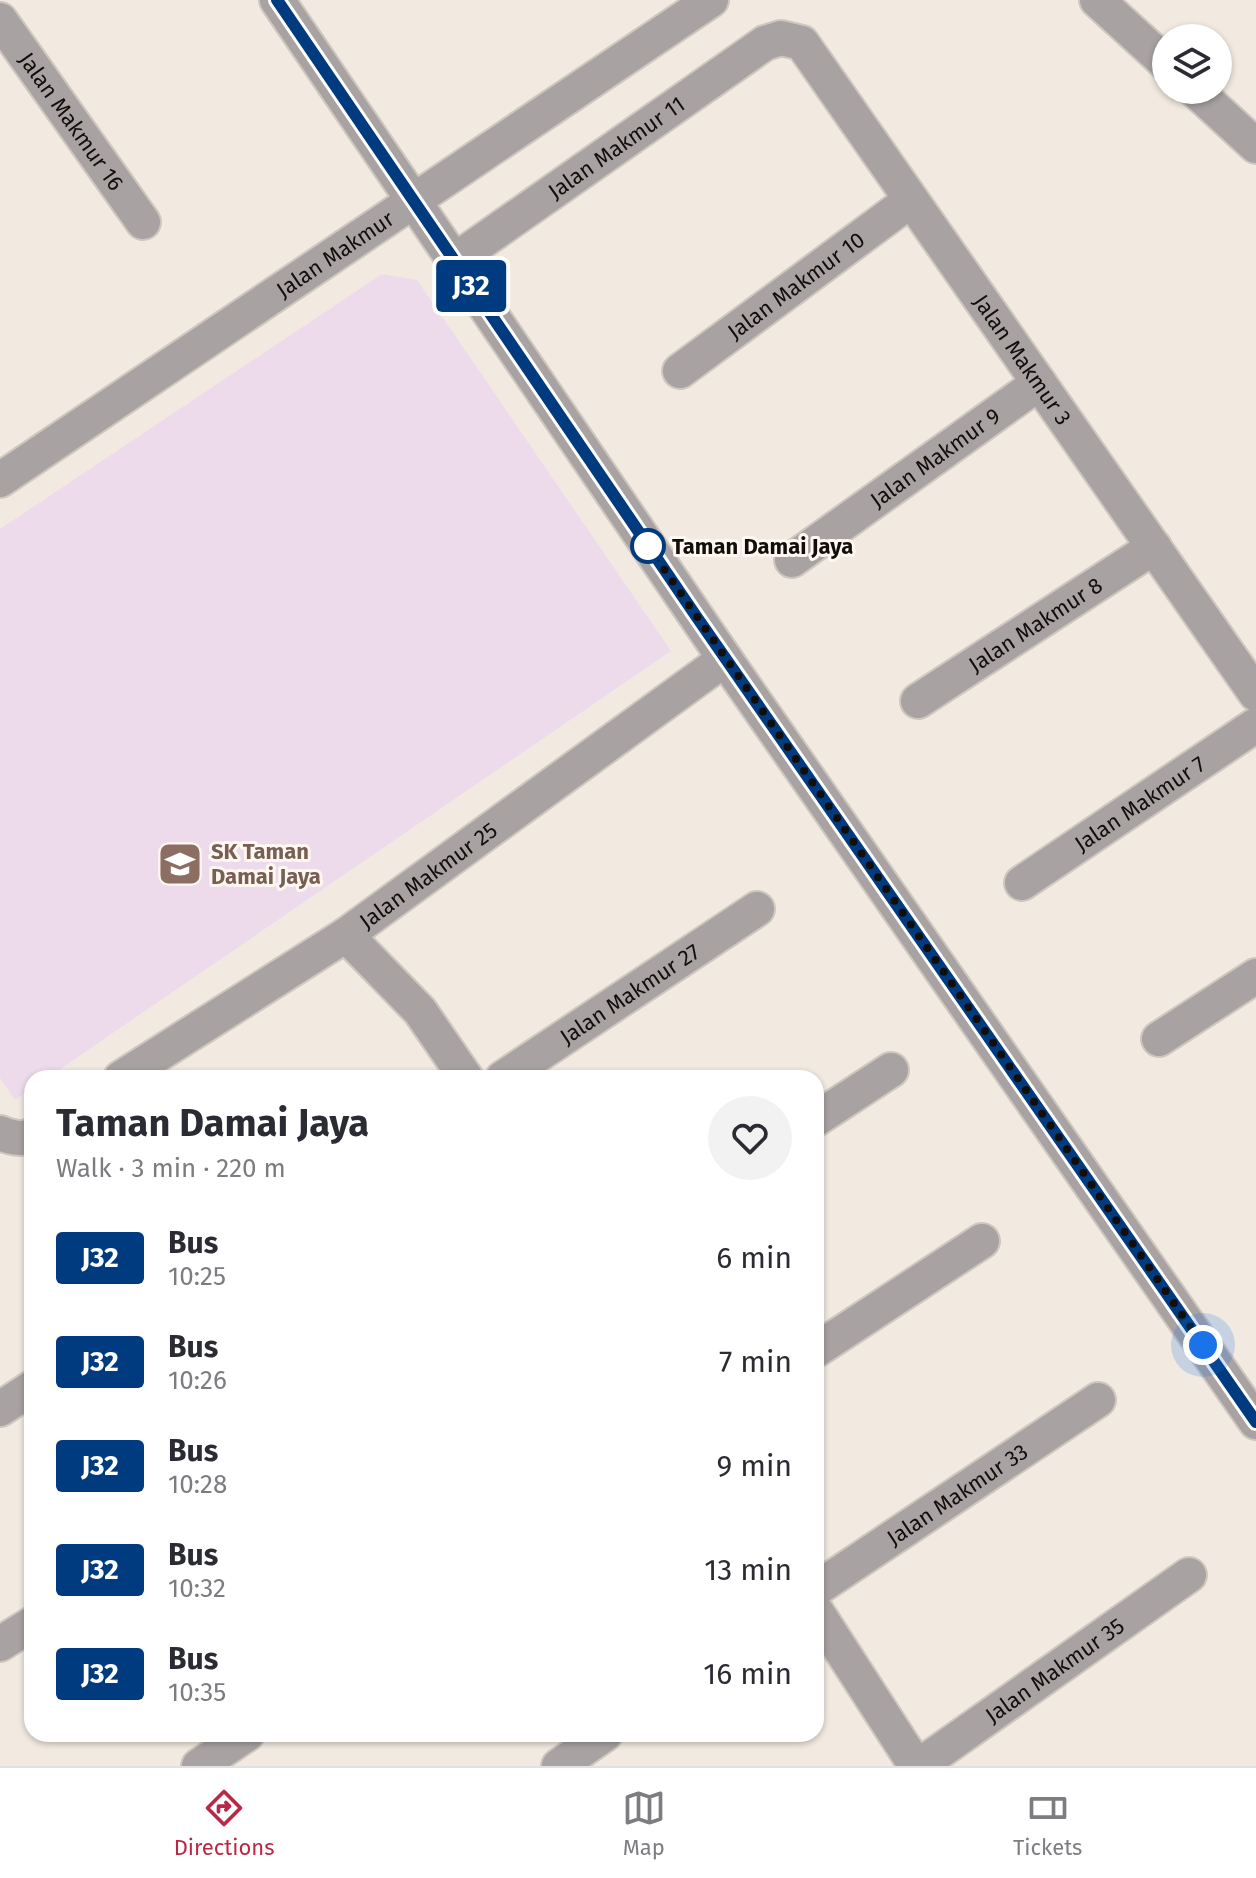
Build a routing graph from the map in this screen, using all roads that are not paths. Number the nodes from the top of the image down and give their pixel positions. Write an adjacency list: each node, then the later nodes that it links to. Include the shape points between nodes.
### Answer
1 (277, 0): 10 (street)
2 (711, 0): 10 (street, Jalan Makmur)
3 (1097, 0): 6 (street)
4 (0, 20): 11 (street, Jalan Makmur 16)
5 (781, 38): 9 (street, Jalan Makmur 3, via 802,43); 12 (street, Jalan Makmur 11, via 765,43)
6 (1152, 50)
7 (1210, 104): 8 (street)
8 (1256, 146)
9 (911, 200): 13 (street, Jalan Makmur 10); 14 (street, Jalan Makmur 3)
10 (413, 202): 12 (street); 15 (street, Jalan Makmur)
11 (143, 222)
12 (454, 261): 18 (street)
13 (680, 371)
14 (1039, 383): 16 (street, Jalan Makmur 3); 17 (street, Jalan Makmur 9)
15 (0, 480)
16 (1154, 547): 19 (street, Jalan Makmur 3); 20 (street, Jalan Makmur 8)
17 (792, 560)
18 (725, 659): 24 (street, Jalan Makmur 25); 37 (street)
19 (1256, 694)
20 (918, 701)
21 (1256, 725): 22 (street, Jalan Makmur 7)
22 (1022, 883)
23 (757, 909): 29 (street, Jalan Makmur 27)
24 (346, 935): 27 (street, Jalan Makmur 25); 28 (street, via 420,1011)
25 (1256, 976): 26 (street)
26 (1159, 1039)
27 (134, 1070)
28 (461, 1070)
29 (515, 1070)
30 (891, 1070): 31 (street)
31 (824, 1114)
32 (982, 1241): 33 (street)
33 (824, 1345)
34 (24, 1393): 36 (street)
35 (1098, 1400): 39 (street, Jalan Makmur 33)
36 (0, 1409)
37 (1256, 1422)
38 (1189, 1575): 47 (street, Jalan Makmur 35)
39 (824, 1584)
40 (824, 1623): 47 (street)
41 (24, 1629): 42 (street)
42 (0, 1644)
43 (235, 1742): 45 (street)
44 (594, 1742): 46 (street)
45 (199, 1766)
46 (559, 1766)
47 (917, 1766)

